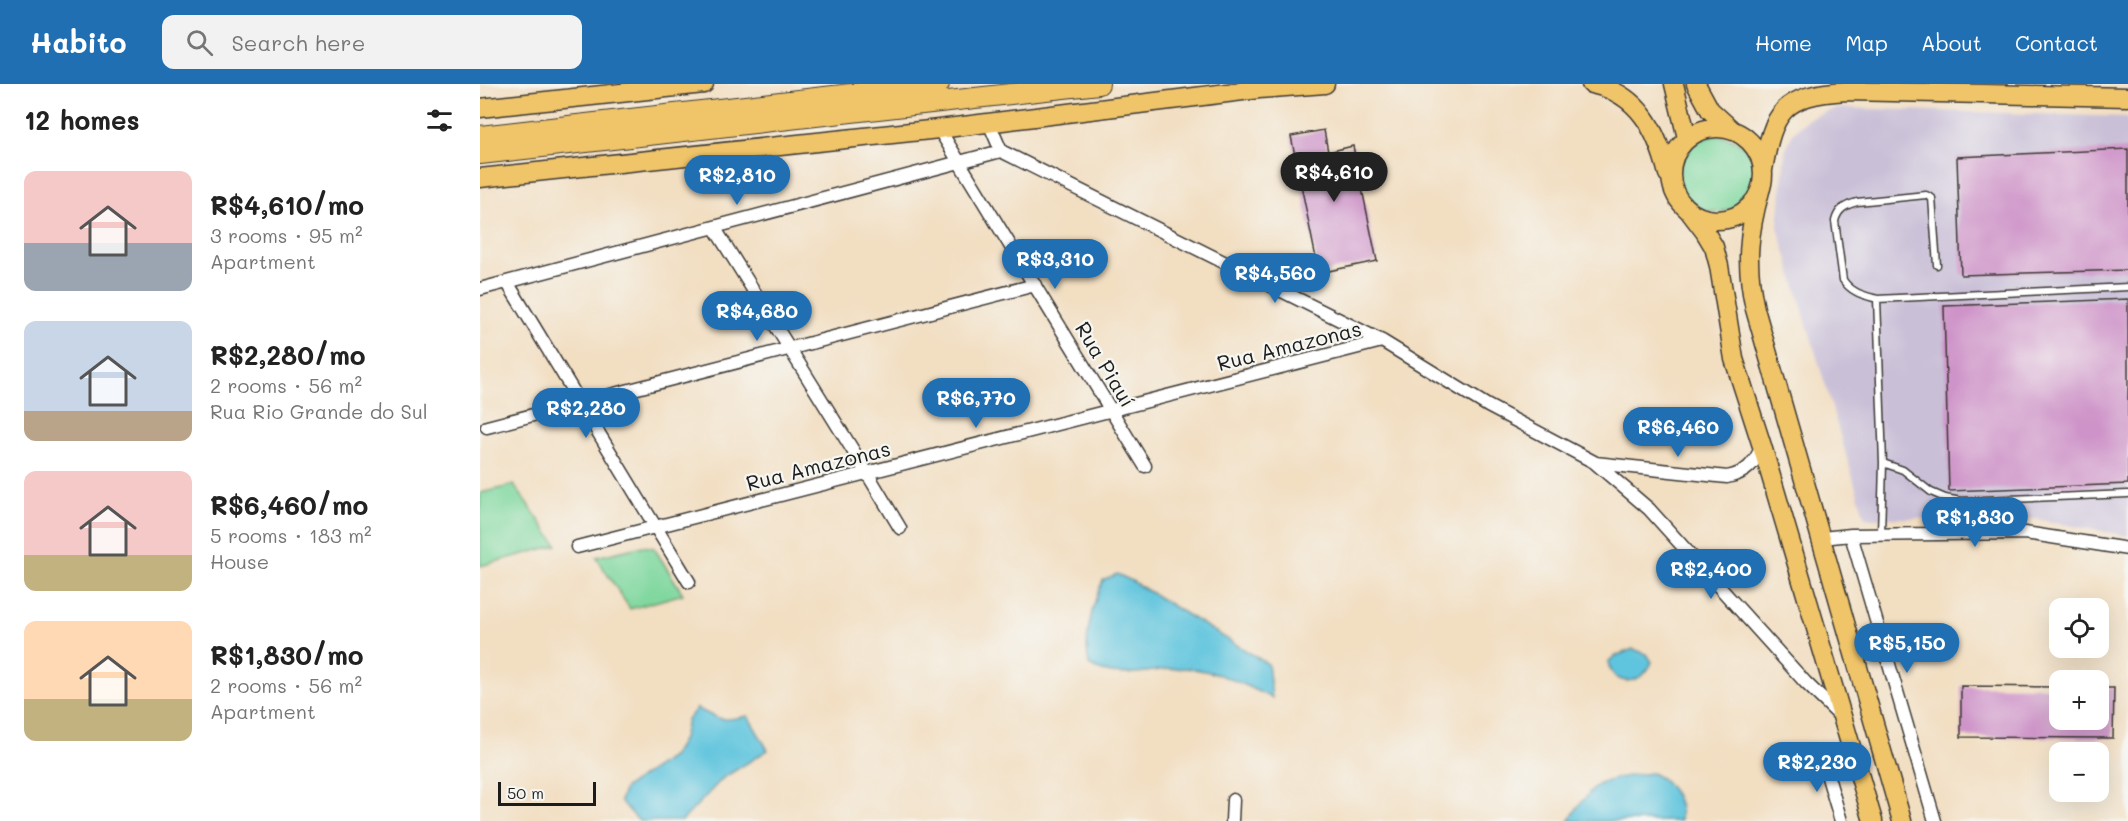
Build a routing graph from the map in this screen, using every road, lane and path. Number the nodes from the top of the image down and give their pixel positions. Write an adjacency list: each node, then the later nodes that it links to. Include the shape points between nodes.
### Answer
1 (704, 84): 9 (main road)
2 (939, 84): 13 (highway)
3 (1099, 84): 16 (highway)
4 (1325, 84): 10 (main road)
5 (1591, 84): 20 (main road, via 1611,90 1646,118 1662,151)
6 (1696, 84): 12 (main road, via 1710,110)
7 (1675, 85): 14 (main road)
8 (2128, 97): 18 (main road, via 1819,92 1797,100 1778,117 1769,137)
9 (480, 108)
10 (989, 123): 11 (main road); 15 (street)
11 (939, 129): 17 (street, Rua Piauí); 19 (main road)
12 (1733, 130): 14 (main road, via 1701,130); 18 (main road, via 1754,146)
13 (480, 135)
14 (1688, 138): 20 (main road, via 1673,159)
15 (1001, 151): 17 (street); 30 (street)
16 (480, 154)
17 (959, 162): 23 (street); 26 (street, Rua Piauí)
18 (1763, 170): 21 (main road)
19 (480, 178)
20 (1671, 184): 22 (main road, via 1677,200)
21 (1760, 191): 22 (main road, via 1743,213 1730,219 1715,221); 45 (main road, via 1750,236 1750,285)
22 (1689, 211): 35 (main road, via 1714,247 1734,359)
23 (714, 227): 25 (street); 31 (street)
24 (1937, 265): 29 (lane, via 1932,198 1926,195 1847,204 1835,221 1843,280 1858,294)
25 (507, 282): 28 (street); 32 (street)
26 (1035, 285): 31 (street); 33 (street, Rua Piauí)
27 (2128, 287): 29 (lane)
28 (480, 289)
29 (1877, 299): 37 (lane)
30 (1382, 341): 33 (street, Rua Amazonas); 36 (street, via 1488,406)
31 (790, 349): 32 (street); 39 (street)
32 (581, 403): 34 (street); 41 (street)
33 (1111, 410): 38 (street, Rua Piauí); 39 (street, Rua Amazonas)
34 (484, 428)
35 (1762, 446): 36 (street, via 1755,462 1746,470 1727,477); 49 (main road)
36 (1594, 462): 49 (street, via 1649,509)
37 (1883, 464): 40 (lane, via 1903,470 1931,492 1961,501); 43 (lane)
38 (1145, 466)
39 (867, 472): 41 (street, Rua Amazonas); 42 (street)
40 (2128, 494)
41 (656, 526): 46 (street, Rua Amazonas); 48 (street)
42 (900, 528)
43 (1881, 534): 44 (street); 47 (street, via 2025,533)
44 (1851, 535): 45 (street); 56 (street)
45 (1822, 538): 55 (main road)
46 (578, 547)
47 (2128, 549)
48 (689, 582)
49 (1843, 720): 54 (main road)
50 (1822, 757): 53 (street)
51 (1233, 800): 52 (street)
52 (1232, 821)
53 (1841, 821)
54 (1874, 821)
55 (1902, 821)
56 (1935, 821)

